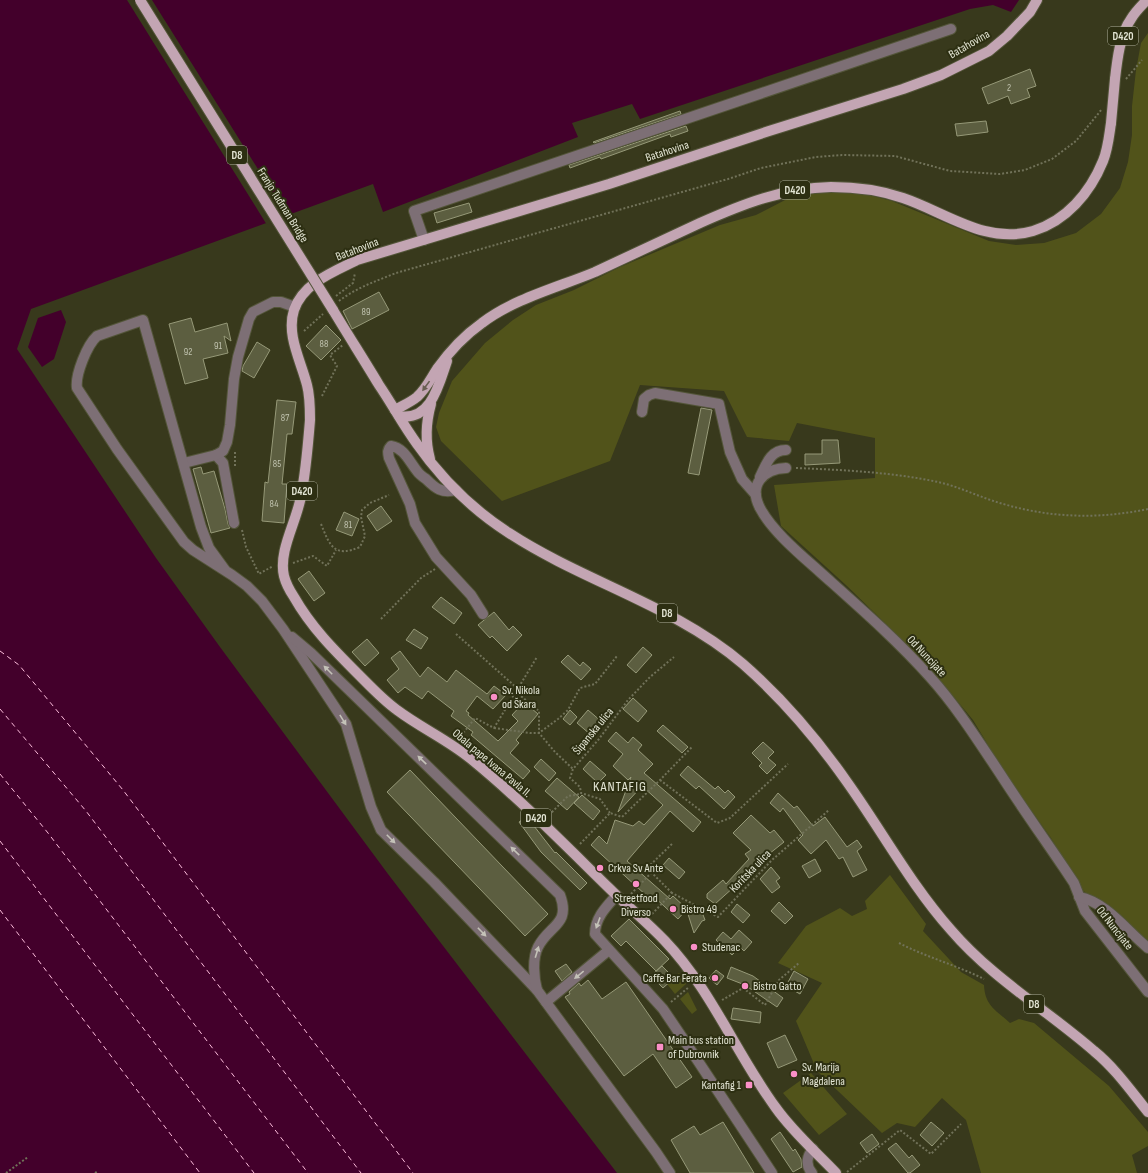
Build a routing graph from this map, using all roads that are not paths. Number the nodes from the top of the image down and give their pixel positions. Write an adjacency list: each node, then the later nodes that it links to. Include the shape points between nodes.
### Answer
1 (140, 0): 10 (main road, Franjo Tuđman Bridge / D8, bridge)
2 (1037, 0): 5 (main road, Batahovina / D420, via 1030,12 989,51 941,75 609,184)
3 (1147, 0): 7 (main road, D420, bridge, via 1130,20 1116,61 1118,81 1104,160 1075,206 1062,217 1020,234 987,232 884,192 834,187 786,191 729,210 612,264 497,312 470,332)
4 (951, 29): 5 (street, via 414,211)
5 (424, 240): 6 (main road, Batahovina / D420, via 357,260 311,286)
6 (295, 307): 12 (street, via 273,302 254,312 249,319 234,379 227,442 223,451); 24 (main road, Obala pape Ivana Pavla II. / D420, via 291,323 292,333 309,395 310,421 301,498 284,552 283,573 286,582 306,617 323,639 383,700 453,745 502,785)
7 (449, 355): 8 (main road, D420); 10 (main road, D420, one-way to 10, via 422,392)
8 (432, 400): 10 (main road, D420, via 424,411 414,417 407,418); 13 (main road, via 427,429)
9 (642, 412): 18 (street, Od Nuncijate, via 644,398 655,393 719,404 730,452 742,479)
10 (397, 413): 13 (main road, D8)
11 (786, 450): 16 (street, via 780,450 772,455)
12 (216, 455): 14 (street); 19 (street, via 223,463)
13 (431, 462): 17 (main road, D8)
14 (184, 464): 20 (street, via 205,538); 20 (street, via 143,320 97,336 86,352 76,382 77,388 116,449 176,532 193,550)
15 (786, 468): 16 (street, via 778,468)
16 (760, 478): 18 (street)
17 (456, 490): 21 (street, via 449,492 435,488 418,473 401,450 391,446 389,448 389,458 410,504 416,524 436,557 471,595); 30 (main road, D8, via 488,519 528,545 680,620 765,684 816,741 847,782 922,895 951,930 1004,982 1096,1052)
18 (756, 495): 23 (street, Od Nuncijate, via 760,508 774,528 931,678 969,728 1064,868)
19 (234, 523)
20 (225, 570): 22 (street, via 262,601)
21 (483, 614)
22 (283, 629): 27 (street, one-way to 27, via 346,724 371,807 381,830); 27 (street, one-way to 22, via 534,980 537,948 562,919 564,904 560,896 311,653)
23 (1079, 897): 25 (street, Od Nuncijate, via 1099,904); 28 (street, Od Nuncijate, via 1085,911)
24 (620, 899): 26 (street, one-way to 26, via 605,908 595,926 595,934); 31 (main road, Obala pape Ivana Pavla II. / D420, via 680,958 778,1110)
25 (1148, 948)
26 (609, 950): 29 (street, one-way to 29); 33 (street, via 663,1009)
27 (537, 990): 29 (street)
28 (1148, 992)
29 (546, 1002): 32 (street)
30 (1148, 1112)
31 (813, 1149): 34 (street, via 808,1155 807,1163); 35 (main road, Obala pape Ivana Pavla II. / D420)
32 (670, 1173)
33 (772, 1173)
34 (812, 1173)
35 (836, 1173)

